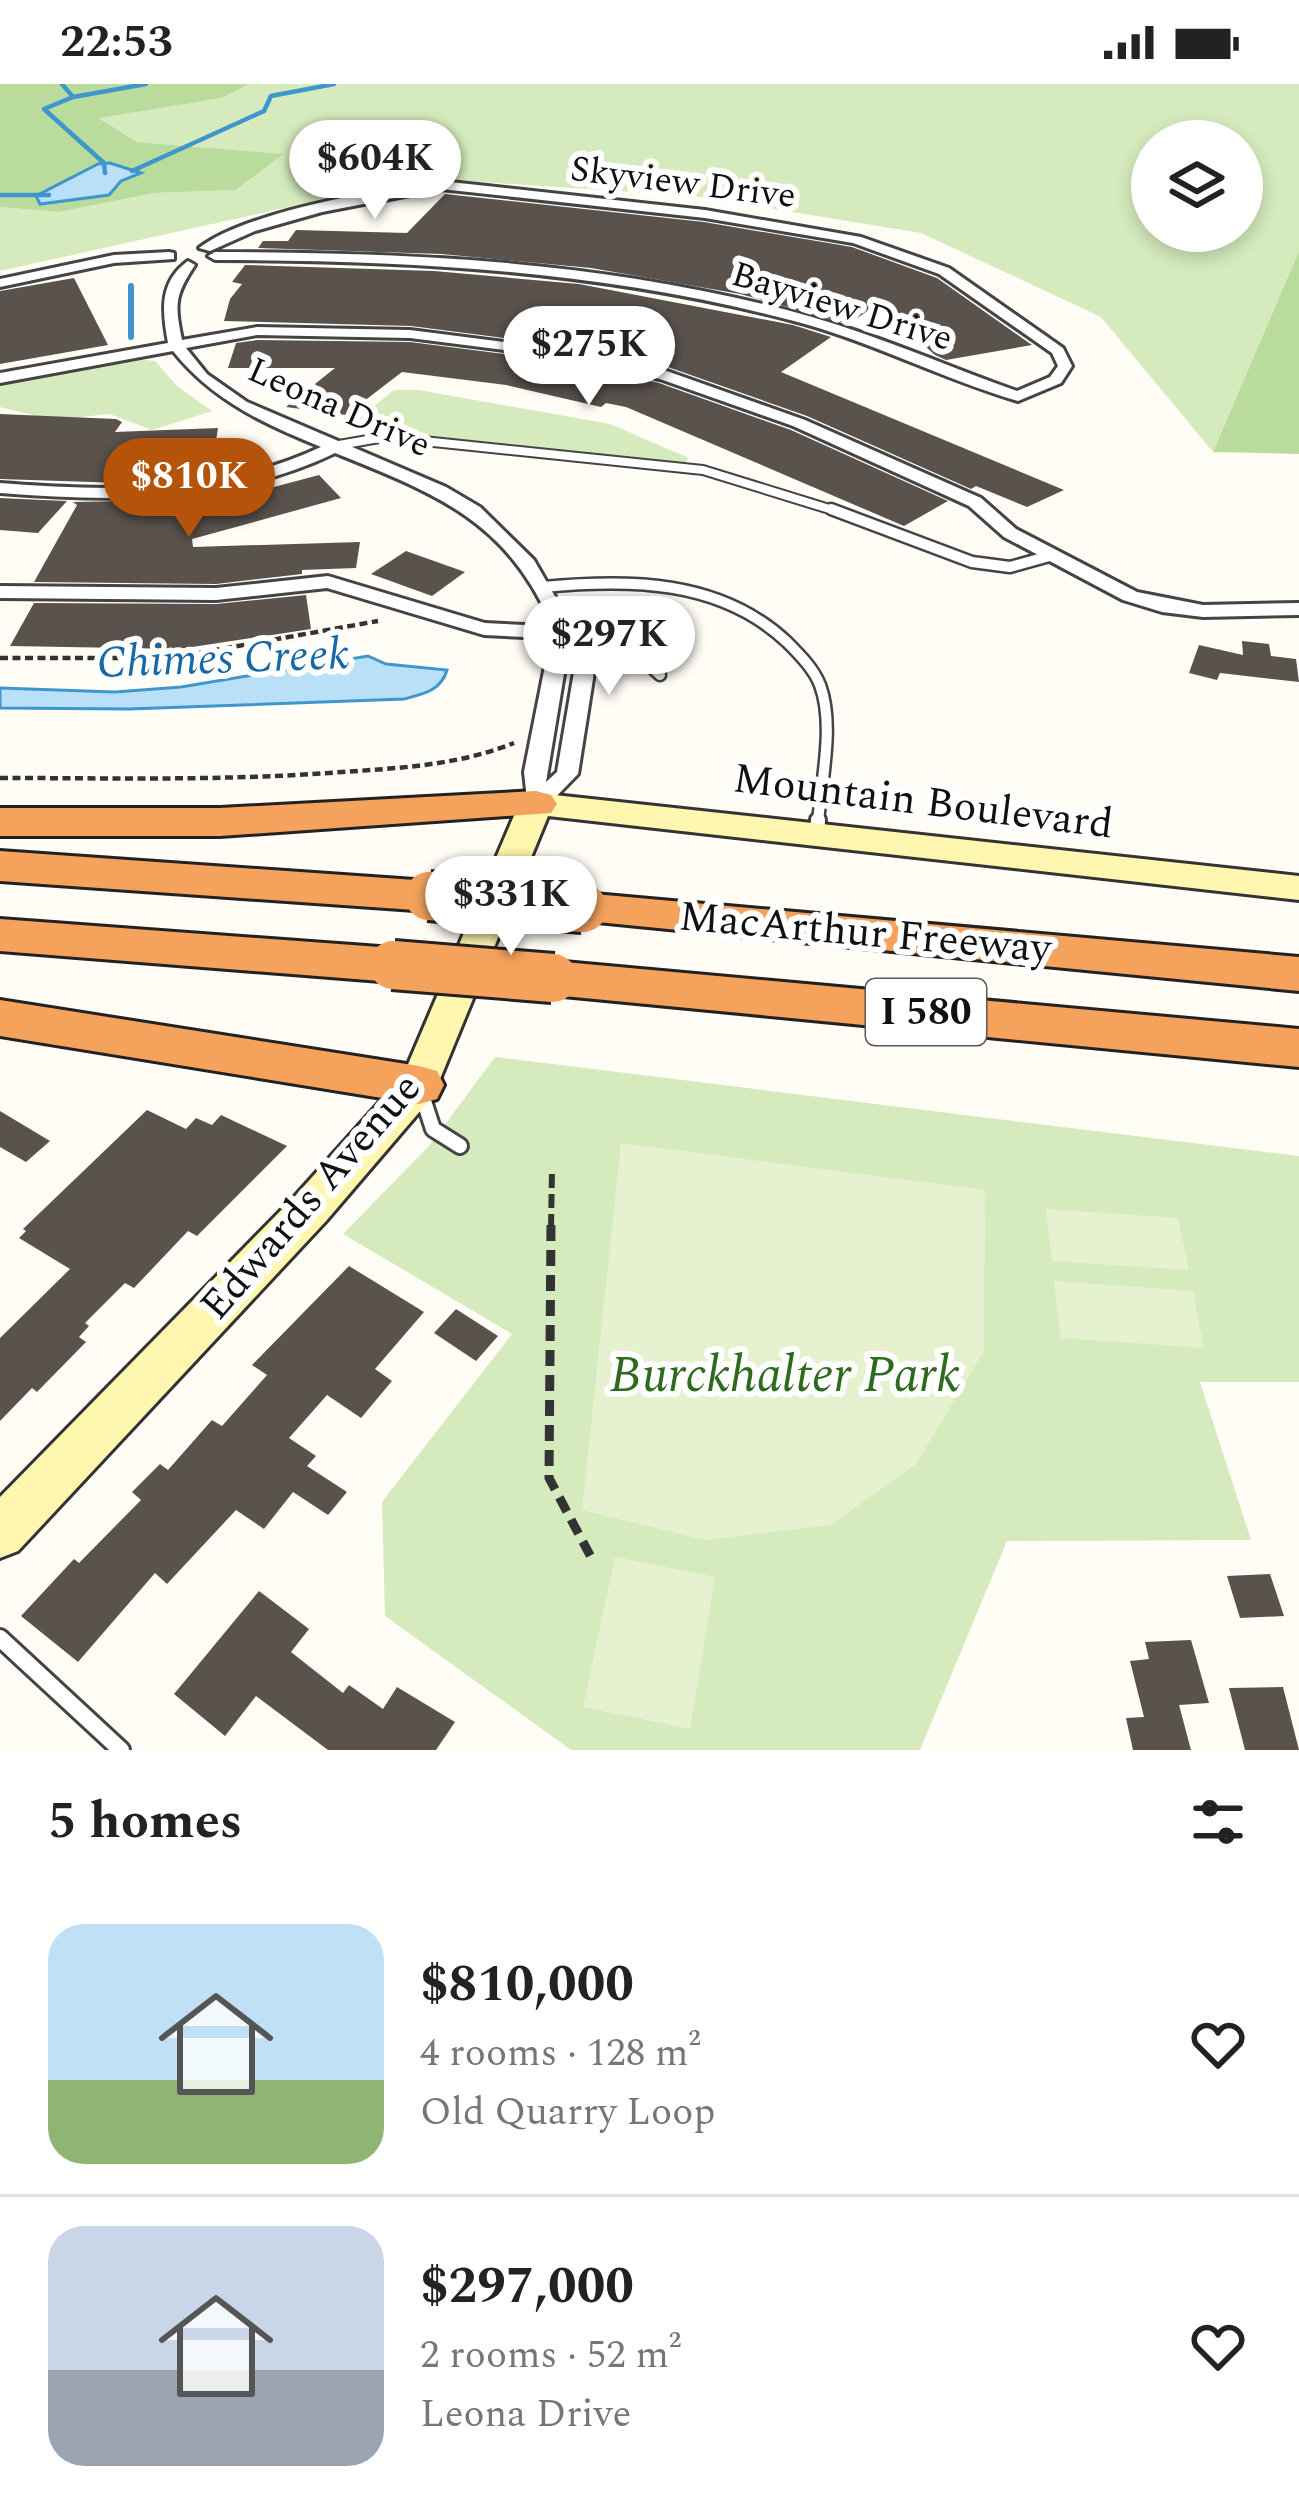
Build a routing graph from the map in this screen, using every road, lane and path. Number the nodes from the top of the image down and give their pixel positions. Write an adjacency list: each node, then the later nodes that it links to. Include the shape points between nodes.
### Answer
1 (210, 252): 2 (street, via 185,248); 3 (street); 7 (street, Bayview Drive, via 379,258 642,286 802,318); 7 (street, Skyview Drive, via 231,235 441,185 806,229 944,271 1058,351 1064,366 1056,380)
2 (169, 256): 3 (street); 4 (street)
3 (188, 265): 5 (street, via 167,306)
4 (0, 283)
5 (173, 345): 6 (street); 8 (street, Leona Drive, via 238,402); 10 (street, via 257,331 344,330 530,350 664,375 799,423 976,502)
6 (0, 378)
7 (1018, 396)
8 (339, 446): 9 (street, via 284,472 209,488); 10 (lane, via 385,437 703,470 790,493 972,562 1010,567); 11 (street, Leona Drive, via 470,508 524,557)
9 (0, 488)
10 (1053, 556): 14 (street, via 1162,606)
11 (543, 587): 15 (street, Leona Drive); 23 (lane, via 601,580 686,590 760,620 785,640 821,687)
12 (0, 592): 13 (street, via 216,594 328,582)
13 (416, 608): 15 (street, via 484,629); 17 (path, via 336,632 171,658)
14 (1299, 608)
15 (560, 625): 16 (street, Leona Drive)
16 (572, 651): 18 (lane, via 637,654); 21 (street, via 555,666); 21 (street, Leona Drive, via 585,666 570,764)
17 (0, 658)
18 (661, 675)
19 (496, 749): 20 (path, via 417,767 251,779)
20 (0, 778)
21 (536, 804): 22 (highway, via 220,822); 23 (main road, Mountain Boulevard); 30 (main road, Edwards Avenue)
22 (0, 822)
23 (817, 836): 25 (main road, Mountain Boulevard)
24 (0, 866): 27 (highway, MacArthur Freeway / I 580, bridge, via 583,908)
25 (1299, 888)
26 (0, 935): 29 (highway, MacArthur Freeway / I 580, bridge)
27 (1299, 974)
28 (0, 1018): 30 (highway)
29 (1299, 1048)
30 (419, 1085): 31 (lane, via 433,1129); 33 (main road, Edwards Avenue)
31 (460, 1146)
32 (552, 1170): 34 (path, via 550,1478)
33 (0, 1533)
34 (592, 1559)
35 (0, 1638): 36 (lane)
36 (121, 1750)

